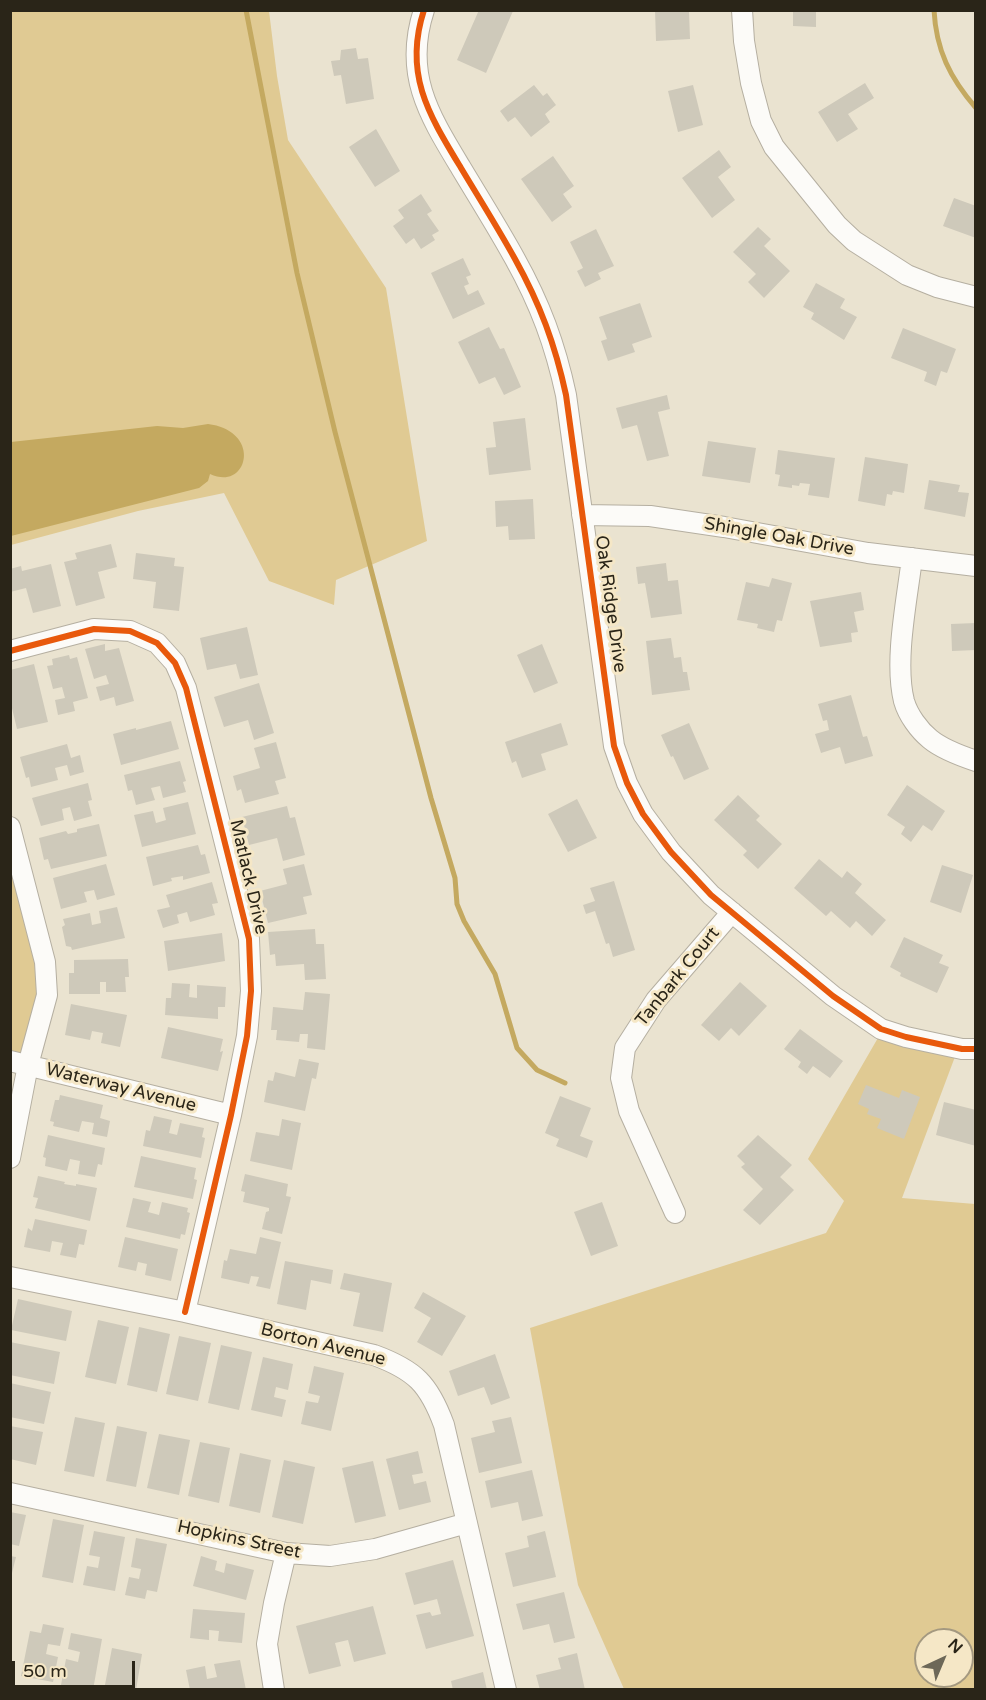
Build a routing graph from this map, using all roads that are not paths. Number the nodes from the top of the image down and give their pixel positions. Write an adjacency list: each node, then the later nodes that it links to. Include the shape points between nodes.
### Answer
1 (424, 10): 4 (street, Oak Ridge Drive, via 417,32 416,63 423,96 433,122 515,259 545,318 566,395)
2 (742, 10): 3 (street, via 746,52 761,122 774,147 837,225 854,241 907,275)
3 (975, 297)
4 (582, 515): 5 (street, Shingle Oak Drive, via 650,516); 11 (street, Oak Ridge Drive, via 614,746 627,783 643,814 671,852)
5 (912, 558): 6 (street, Shingle Oak Drive); 8 (street, via 903,639 901,684 905,703 930,740)
6 (975, 566)
7 (10, 651): 14 (street, Matlack Drive, via 94,629 130,632 157,643 175,663 186,688 249,939 251,991 247,1036)
8 (975, 761)
9 (10, 827): 10 (street)
10 (14, 860): 13 (street, via 45,962 47,996)
11 (732, 912): 12 (street, Oak Ridge Drive, via 833,996 881,1029); 16 (street, Tanbark Court, via 656,1000 625,1048 621,1078 629,1111)
12 (975, 1049)
13 (20, 1063): 14 (street, Waterway Avenue); 15 (street)
14 (231, 1116): 18 (street, Matlack Drive)
15 (10, 1158)
16 (675, 1213)
17 (10, 1277): 18 (street, Borton Avenue)
18 (185, 1312): 20 (street, Borton Avenue, via 374,1355 398,1364 419,1379 435,1400 444,1425)
19 (10, 1492): 21 (street, Hopkins Street)
20 (466, 1523): 21 (street, Hopkins Street, via 375,1549 330,1556); 23 (street, Borton Avenue)
21 (286, 1553): 22 (street, via 267,1644)
22 (274, 1689)
23 (506, 1689)

